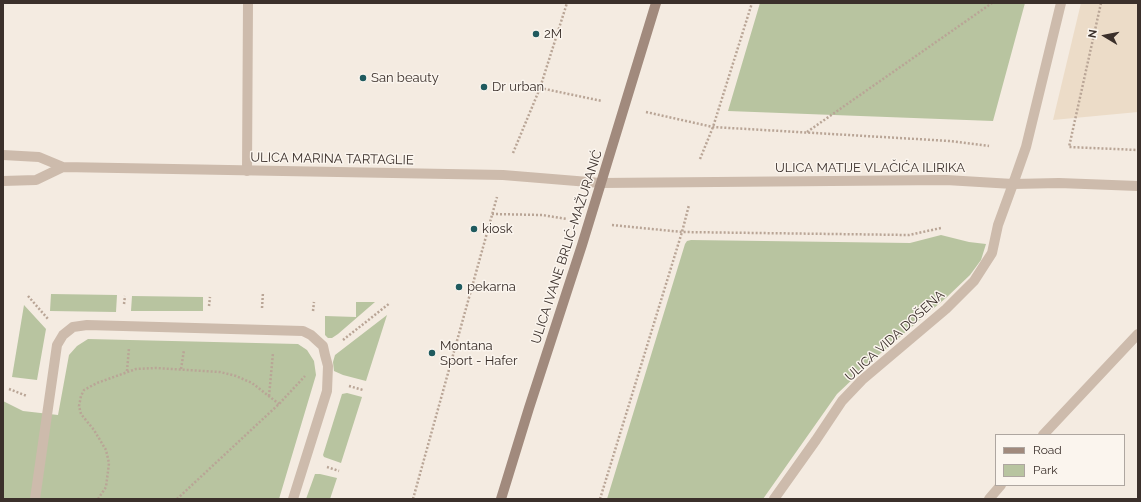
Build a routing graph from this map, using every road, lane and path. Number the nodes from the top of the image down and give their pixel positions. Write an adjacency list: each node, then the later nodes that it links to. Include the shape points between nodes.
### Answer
1 (248, 3): 19 (street)
2 (567, 3): 8 (path)
3 (656, 3): 21 (street, ULICA IVANE BRLIĆ-MAŽURANIĆ)
4 (752, 3): 11 (path)
5 (992, 3): 12 (path)
6 (1061, 3): 22 (street, ULICA VIDA DOŠENA, via 1026,147)
7 (1101, 3): 15 (path, via 1069,147)
8 (540, 88): 9 (path); 13 (path)
9 (585, 97)
10 (644, 112): 11 (path)
11 (713, 127): 12 (path); 17 (path)
12 (807, 132): 14 (path)
13 (517, 143)
14 (989, 146)
15 (1138, 150)
16 (3, 155): 18 (street, ULICA MARINA TARTAGLIE, via 39,157)
17 (701, 156)
18 (63, 167): 19 (street, ULICA MARINA TARTAGLIE); 20 (street, ULICA MARINA TARTAGLIE, via 36,180)
19 (247, 171): 21 (street, ULICA MARINA TARTAGLIE, via 503,175)
20 (3, 181)
21 (601, 183): 22 (street, ULICA MATIJE VLAČIĆA ILIRIKA, via 946,180); 44 (street, ULICA IVANE BRLIĆ-MAŽURANIĆ)
22 (1013, 184): 23 (street, ULICA MATIJE VLAČIĆA ILIRIKA); 46 (street, ULICA VIDA DOŠENA, via 998,225 992,253 974,281 946,309 862,380 842,401)
23 (1138, 186)
24 (690, 201): 28 (path)
25 (542, 215): 43 (path, via 492,214)
26 (611, 225): 28 (path)
27 (941, 228): 28 (path, via 909,235)
28 (682, 232): 45 (path)
29 (28, 296): 33 (path)
30 (390, 303): 34 (path)
31 (276, 331): 33 (street, via 87,325 73,327); 34 (street, via 303,331 323,346); 35 (path)
32 (1138, 334): 37 (street)
33 (63, 335): 39 (street, via 57,345)
34 (325, 355): 36 (path); 42 (street, via 328,366 327,391)
35 (270, 396): 36 (path); 40 (path, via 252,383 220,372 156,368 136,369 84,390 80,396 81,414 106,450 109,463 106,487)
36 (279, 404): 41 (path)
37 (1044, 434)
38 (1000, 486): 47 (street)
39 (35, 499)
40 (98, 499)
41 (176, 499)
42 (293, 499)
43 (413, 499)
44 (501, 499)
45 (600, 499)
46 (774, 499)
47 (989, 499)

